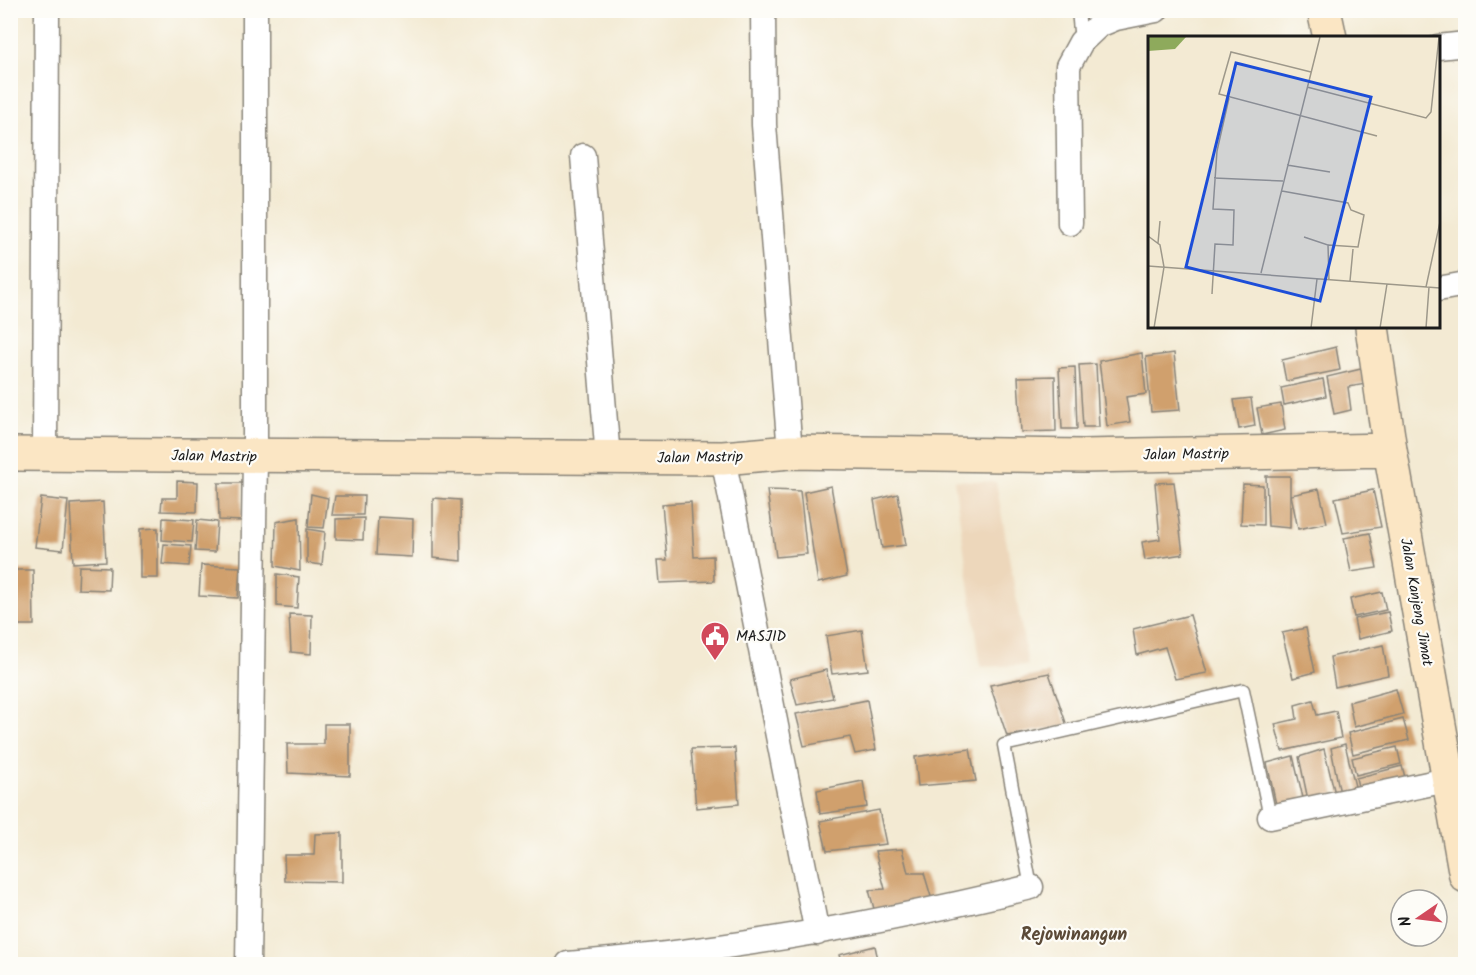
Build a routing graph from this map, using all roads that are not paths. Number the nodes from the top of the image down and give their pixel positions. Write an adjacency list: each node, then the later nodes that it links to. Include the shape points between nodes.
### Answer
1 (47, 10): 19 (street)
2 (255, 10): 20 (street)
3 (763, 10): 17 (street, via 764,125)
4 (1078, 10): 8 (lane)
5 (1156, 10): 8 (street, via 1099,25)
6 (1324, 10): 7 (main road)
7 (1330, 36)
8 (1081, 42): 12 (street, via 1068,66)
9 (1466, 44): 10 (street)
10 (1440, 47)
11 (583, 156): 21 (street)
12 (1070, 223)
13 (1466, 284): 14 (street)
14 (1440, 289)
15 (1372, 328): 16 (main road, Jalan Kanjeng Jimat)
16 (1390, 450): 17 (main road, Jalan Mastrip, via 1083,456); 23 (main road, Jalan Kanjeng Jimat)
17 (790, 452): 22 (main road, Jalan Mastrip)
18 (10, 454): 19 (main road, Jalan Mastrip)
19 (45, 454): 20 (main road, Jalan Mastrip)
20 (255, 456): 21 (main road, Jalan Mastrip); 28 (street)
21 (608, 458): 22 (main road, Jalan Mastrip)
22 (723, 458): 27 (street)
23 (1457, 778): 24 (street); 25 (main road, Jalan Kanjeng Jimat)
24 (1270, 817): 26 (lane, via 1243,690 1004,745)
25 (1466, 876)
26 (1031, 886): 27 (street)
27 (817, 933): 29 (street)
28 (248, 964)
29 (568, 964)

